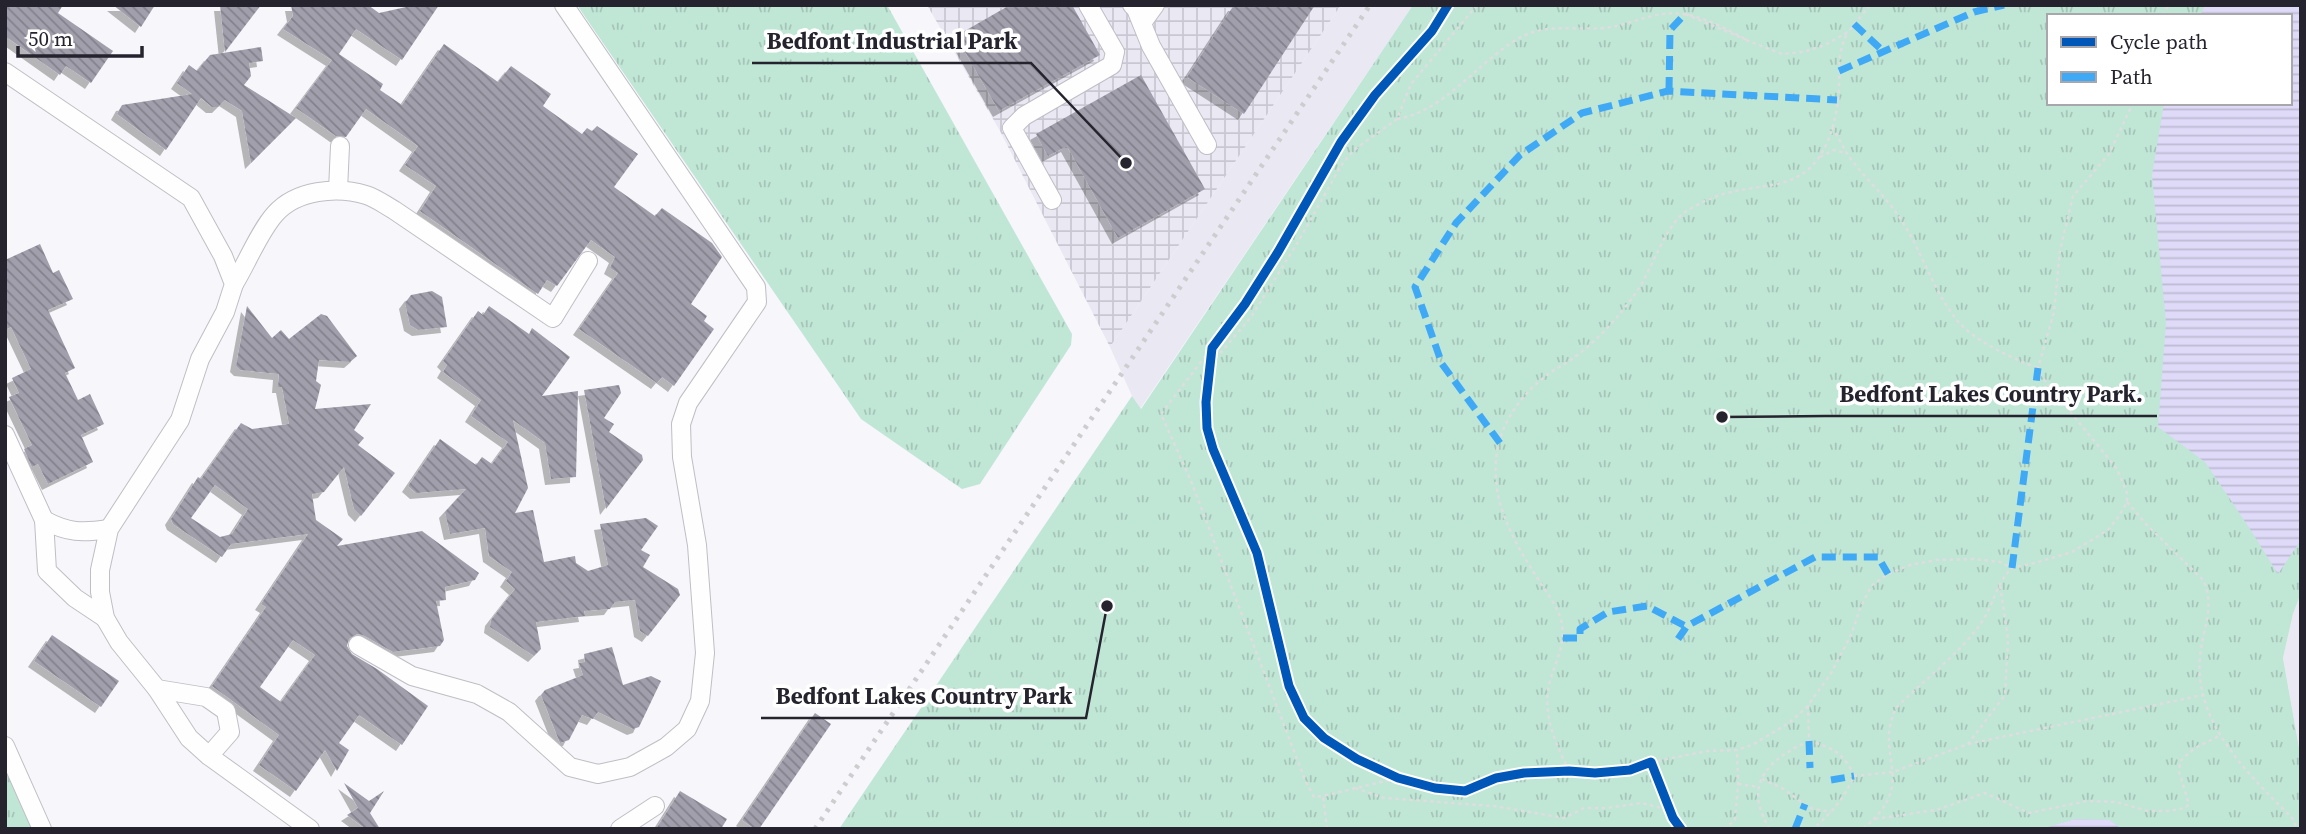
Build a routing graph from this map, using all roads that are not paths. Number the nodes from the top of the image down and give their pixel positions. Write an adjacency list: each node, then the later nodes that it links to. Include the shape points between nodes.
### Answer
1 (564, 5): 17 (street, via 756,287 757,302 688,403 681,424 705,653 700,701 687,729 666,747 630,767 598,774 570,767 509,712 477,694 412,676)
2 (1088, 5): 10 (street, via 1115,52 1112,65 1024,116 1012,128)
3 (1132, 5): 5 (street)
4 (1155, 5): 5 (street)
5 (1142, 23): 7 (street)
6 (5, 72): 12 (street, via 191,198)
7 (1207, 145)
8 (340, 146): 9 (street)
9 (338, 190): 11 (street, via 368,195 394,210 553,318); 12 (street, via 292,201 275,214)
10 (1052, 200)
11 (588, 261)
12 (234, 284): 15 (street, via 200,359 180,420)
13 (5, 435): 14 (street)
14 (44, 520): 15 (street, via 62,530); 16 (street, via 47,571)
15 (109, 529): 16 (street, via 100,570)
16 (105, 618): 18 (street)
17 (359, 645)
18 (157, 689): 20 (street, via 189,738); 20 (street, via 206,697 226,711 230,732)
19 (5, 746): 22 (street)
20 (209, 756): 23 (street)
21 (655, 806): 24 (street)
22 (42, 829)
23 (310, 829)
24 (620, 829)

